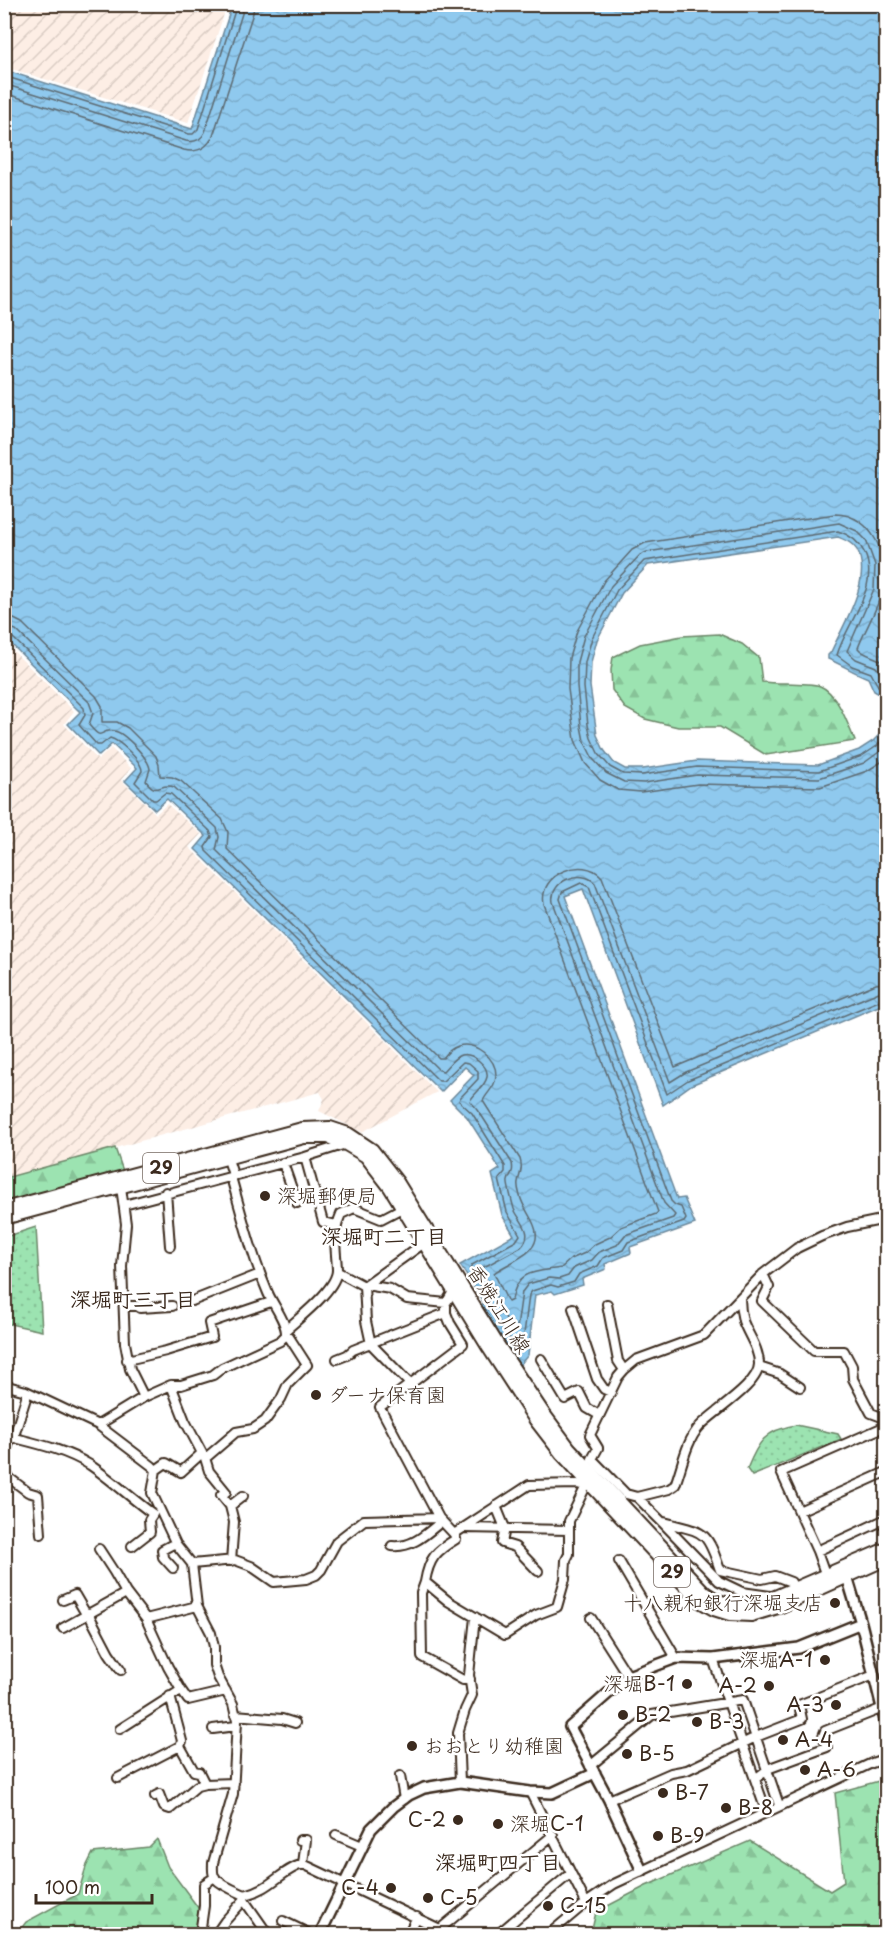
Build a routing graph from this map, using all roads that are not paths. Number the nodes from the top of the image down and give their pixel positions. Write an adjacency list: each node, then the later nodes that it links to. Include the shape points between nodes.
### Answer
1 (316, 1132): 2 (main road, 29); 4 (main road, 29); 14 (main road, 29, via 302,1129)
2 (355, 1145): 3 (street); 13 (main road, 香焼江川線 / 29); 36 (main road, 香焼江川線 / 29, via 372,1150 397,1182)
3 (305, 1157): 5 (street); 17 (street, via 323,1222)
4 (229, 1161): 6 (main road, 29); 7 (street)
5 (284, 1162): 7 (street); 11 (street)
6 (173, 1173): 8 (main road, 29); 9 (street)
7 (233, 1175): 9 (street); 21 (street)
8 (120, 1187): 12 (street); 15 (main road, 29)
9 (177, 1190): 10 (street)
10 (166, 1192): 12 (street); 19 (street)
11 (297, 1203)
12 (124, 1205): 30 (street)
13 (402, 1208): 17 (street, via 381,1219 354,1208 341,1214); 18 (main road, 香焼江川線 / 29)
14 (4, 1209)
15 (4, 1218)
16 (886, 1219): 22 (street, via 822,1236 797,1248)
17 (336, 1225): 20 (street)
18 (424, 1243): 23 (street); 24 (main road, 香焼江川線 / 29)
19 (170, 1246)
20 (338, 1272): 23 (street); 34 (street, via 326,1293)
21 (260, 1274): 26 (street); 27 (street)
22 (763, 1275): 25 (street); 50 (street, via 769,1287 762,1301 814,1351 844,1351 871,1413)
23 (365, 1285): 28 (street, via 390,1289 407,1299); 35 (street)
24 (454, 1290): 28 (street); 36 (main road, 香焼江川線 / 29)
25 (740, 1298): 40 (street); 41 (street, via 704,1335 636,1360)
26 (192, 1301)
27 (272, 1302): 34 (street); 39 (street, via 209,1323 212,1337)
28 (446, 1303): 33 (street)
29 (607, 1304): 41 (street, via 618,1361)
30 (124, 1306): 31 (street); 39 (street)
31 (172, 1306)
32 (573, 1308): 47 (street, via 597,1379)
33 (446, 1313): 35 (street); 44 (street, via 463,1344)
34 (286, 1332): 43 (street, via 280,1341 213,1375); 54 (street, via 307,1365 288,1384 269,1417 253,1429 236,1432 218,1449)
35 (371, 1344): 37 (street); 44 (street)
36 (493, 1346): 90 (main road, 香焼江川線 / 29, via 562,1454 700,1601 730,1614 751,1615)
37 (337, 1359)
38 (542, 1359): 49 (street, via 565,1399 579,1392 587,1408)
39 (128, 1360): 48 (street)
40 (759, 1367): 45 (street, via 780,1374); 60 (street, via 753,1380 699,1426 675,1485)
41 (624, 1370): 47 (street)
42 (4, 1385): 46 (street)
43 (171, 1385): 48 (street); 54 (street)
44 (411, 1385): 65 (street, via 380,1407)
45 (800, 1388)
46 (26, 1391): 51 (street); 53 (street, via 22,1414)
47 (611, 1392): 49 (street)
48 (144, 1397): 51 (street)
49 (599, 1414): 60 (street, via 590,1435 598,1448 592,1459 626,1494)
50 (886, 1417)
51 (98, 1425): 56 (street)
52 (886, 1426): 63 (street, via 781,1472)
53 (11, 1437): 55 (street); 73 (street, via 53,1448 91,1466 153,1514 150,1532)
54 (203, 1455): 56 (street, via 181,1472 166,1464); 61 (street, via 209,1471 226,1492 221,1495)
55 (4, 1457)
56 (156, 1470): 72 (street, via 152,1493)
57 (886, 1472): 63 (street)
58 (4, 1474): 70 (street, via 38,1495)
59 (243, 1496): 61 (street)
60 (637, 1497): 66 (street)
61 (230, 1506): 79 (street, via 234,1522)
62 (496, 1506): 67 (street); 68 (street); 69 (street, via 529,1485 587,1486 569,1521)
63 (799, 1511): 77 (street)
64 (886, 1519): 77 (street)
65 (440, 1520): 71 (street); 74 (street, via 416,1542); 79 (street, via 364,1521 337,1541 321,1570 306,1579 274,1582 245,1563)
66 (662, 1522): 87 (street, via 700,1532 712,1544 720,1570 762,1579 775,1576 791,1582); 90 (street, via 719,1581)
67 (465, 1528): 68 (street); 71 (street)
68 (505, 1528): 69 (street); 83 (street, via 502,1543 514,1546)
69 (569, 1530): 93 (street, via 565,1579 557,1607 505,1635)
70 (40, 1534)
71 (454, 1534): 86 (street, via 456,1539 435,1554)
72 (175, 1543): 81 (street); 82 (street, via 162,1550)
73 (132, 1546)
74 (392, 1546)
75 (886, 1549): 84 (main road, 香焼江川線 / 29)
76 (99, 1550): 88 (street)
77 (817, 1551): 85 (street)
78 (886, 1559): 84 (main road, 香焼江川線 / 29)
79 (231, 1561): 81 (street)
80 (619, 1561): 98 (street)
81 (192, 1564): 91 (street)
82 (173, 1568)
83 (538, 1571)
84 (846, 1572): 85 (main road, 香焼江川線 / 29); 96 (street)
85 (827, 1580): 87 (main road, 香焼江川線 / 29); 90 (main road, 香焼江川線 / 29)
86 (425, 1582): 93 (street); 103 (street, via 421,1593 422,1657 463,1680)
87 (794, 1589): 90 (main road, 香焼江川線 / 29)
88 (126, 1593): 92 (street); 95 (street)
89 (63, 1600): 92 (street, via 75,1595)
90 (778, 1602)
91 (197, 1606): 95 (street); 106 (street, via 211,1634 214,1665)
92 (87, 1614): 97 (street); 100 (street)
93 (475, 1617): 103 (street)
94 (591, 1618): 102 (street)
95 (146, 1619): 105 (street)
96 (861, 1623): 99 (street, via 799,1648); 101 (street)
97 (63, 1628)
98 (676, 1659): 99 (street); 102 (street)
99 (713, 1659): 108 (street)
100 (122, 1670)
101 (874, 1675): 104 (street); 116 (street, via 799,1705 802,1719)
102 (628, 1676): 120 (street, via 570,1727)
103 (470, 1679): 125 (street, via 472,1695 458,1733)
104 (882, 1684): 109 (street)
105 (181, 1690): 106 (street, via 188,1700); 107 (street)
106 (226, 1691): 110 (street)
107 (170, 1696): 114 (street); 118 (street)
108 (729, 1703): 116 (street, via 743,1700); 117 (street); 120 (street, via 652,1715)
109 (883, 1708): 112 (street); 121 (street, via 825,1731 822,1736 826,1748)
110 (235, 1716): 111 (street); 113 (street)
111 (295, 1723)
112 (886, 1723)
113 (236, 1726): 115 (street); 126 (street)
114 (120, 1729)
115 (213, 1729)
116 (756, 1737): 117 (street); 121 (street)
117 (742, 1743): 124 (street); 131 (street, via 687,1770)
118 (180, 1746): 123 (street); 127 (street)
119 (886, 1758): 132 (street)
120 (592, 1769): 128 (street, via 559,1791); 131 (street)
121 (767, 1772): 124 (street); 132 (street)
122 (400, 1776): 130 (street)
123 (118, 1778)
124 (754, 1779): 133 (street)
125 (460, 1782): 128 (street); 130 (street, via 424,1788)
126 (234, 1783): 127 (street); 141 (street, via 213,1863)
127 (205, 1784): 129 (street, via 197,1786 170,1809 164,1807 159,1794)
128 (530, 1792): 135 (street)
129 (155, 1796)
130 (404, 1799): 137 (street, via 371,1829)
131 (609, 1800): 139 (street)
132 (779, 1805): 133 (street)
133 (766, 1811): 139 (street)
134 (336, 1835): 137 (street)
135 (553, 1835): 140 (street); 148 (street)
136 (300, 1840): 138 (street, via 306,1840)
137 (362, 1846): 142 (street)
138 (303, 1864): 142 (street); 143 (street)
139 (642, 1871): 144 (street)
140 (572, 1873): 144 (street); 154 (street)
141 (215, 1877): 143 (street); 150 (street, via 204,1884)
142 (345, 1883): 145 (street); 152 (street)
143 (244, 1898): 147 (street); 149 (street)
144 (586, 1903): 155 (street)
145 (417, 1917): 148 (street); 153 (street)
146 (283, 1922): 151 (street)
147 (265, 1930)
148 (439, 1932)
149 (218, 1934)
150 (200, 1935)
151 (310, 1935)
152 (320, 1935)
153 (408, 1935)
154 (498, 1935)
155 (549, 1935)

